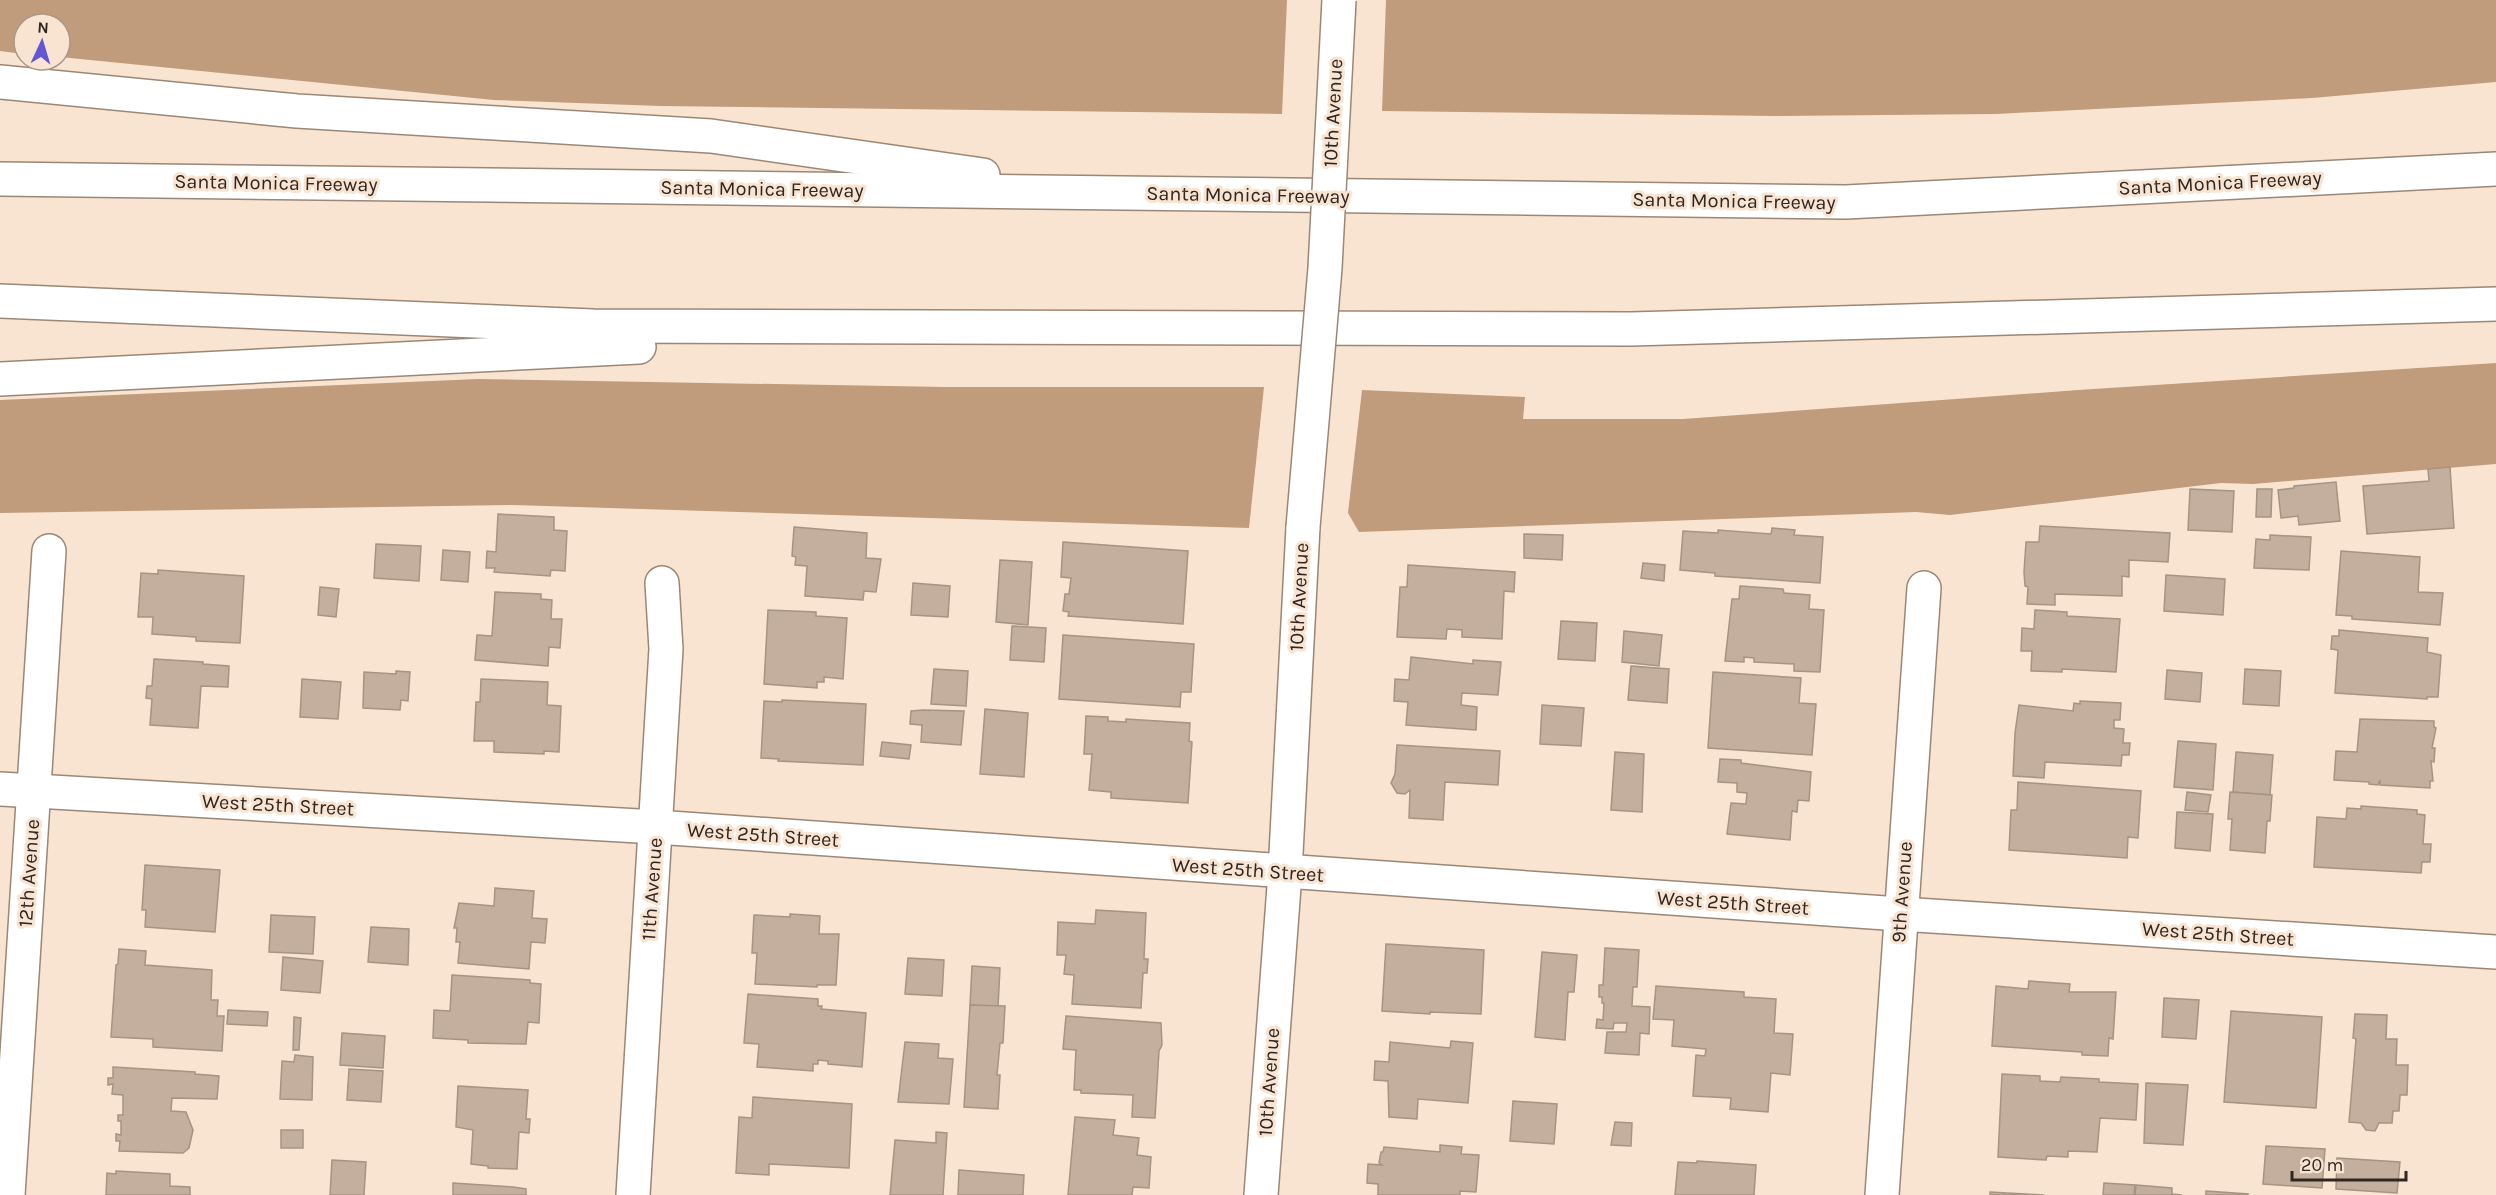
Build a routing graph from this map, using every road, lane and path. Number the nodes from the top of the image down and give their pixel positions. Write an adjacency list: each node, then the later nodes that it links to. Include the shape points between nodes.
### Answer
1 (1339, 0): 16 (main road, 10th Avenue, bridge, via 1325,268 1303,527)
2 (0, 82): 5 (main road, via 297,111 711,136)
3 (2496, 169): 5 (main road, Santa Monica Freeway, via 1846,202)
4 (0, 179): 5 (main road, Santa Monica Freeway)
5 (1116, 194)
6 (0, 301): 8 (main road, via 593,326)
7 (2496, 304): 8 (main road, via 1631,329)
8 (1025, 327): 9 (main road)
9 (0, 379)
10 (49, 550): 14 (main road, 12th Avenue)
11 (662, 583): 15 (main road, 11th Avenue, via 666,649)
12 (1924, 588): 17 (main road, 9th Avenue)
13 (0, 789): 14 (main road, West 25th Street)
14 (35, 791): 15 (main road, West 25th Street); 19 (main road, 12th Avenue)
15 (656, 827): 16 (main road, West 25th Street); 20 (main road, 11th Avenue)
16 (1285, 873): 17 (main road, West 25th Street); 21 (main road, 10th Avenue)
17 (1900, 914): 18 (main road, West 25th Street); 22 (main road, 9th Avenue)
18 (2496, 952)
19 (8, 1195)
20 (633, 1195)
21 (1261, 1195)
22 (1882, 1195)

